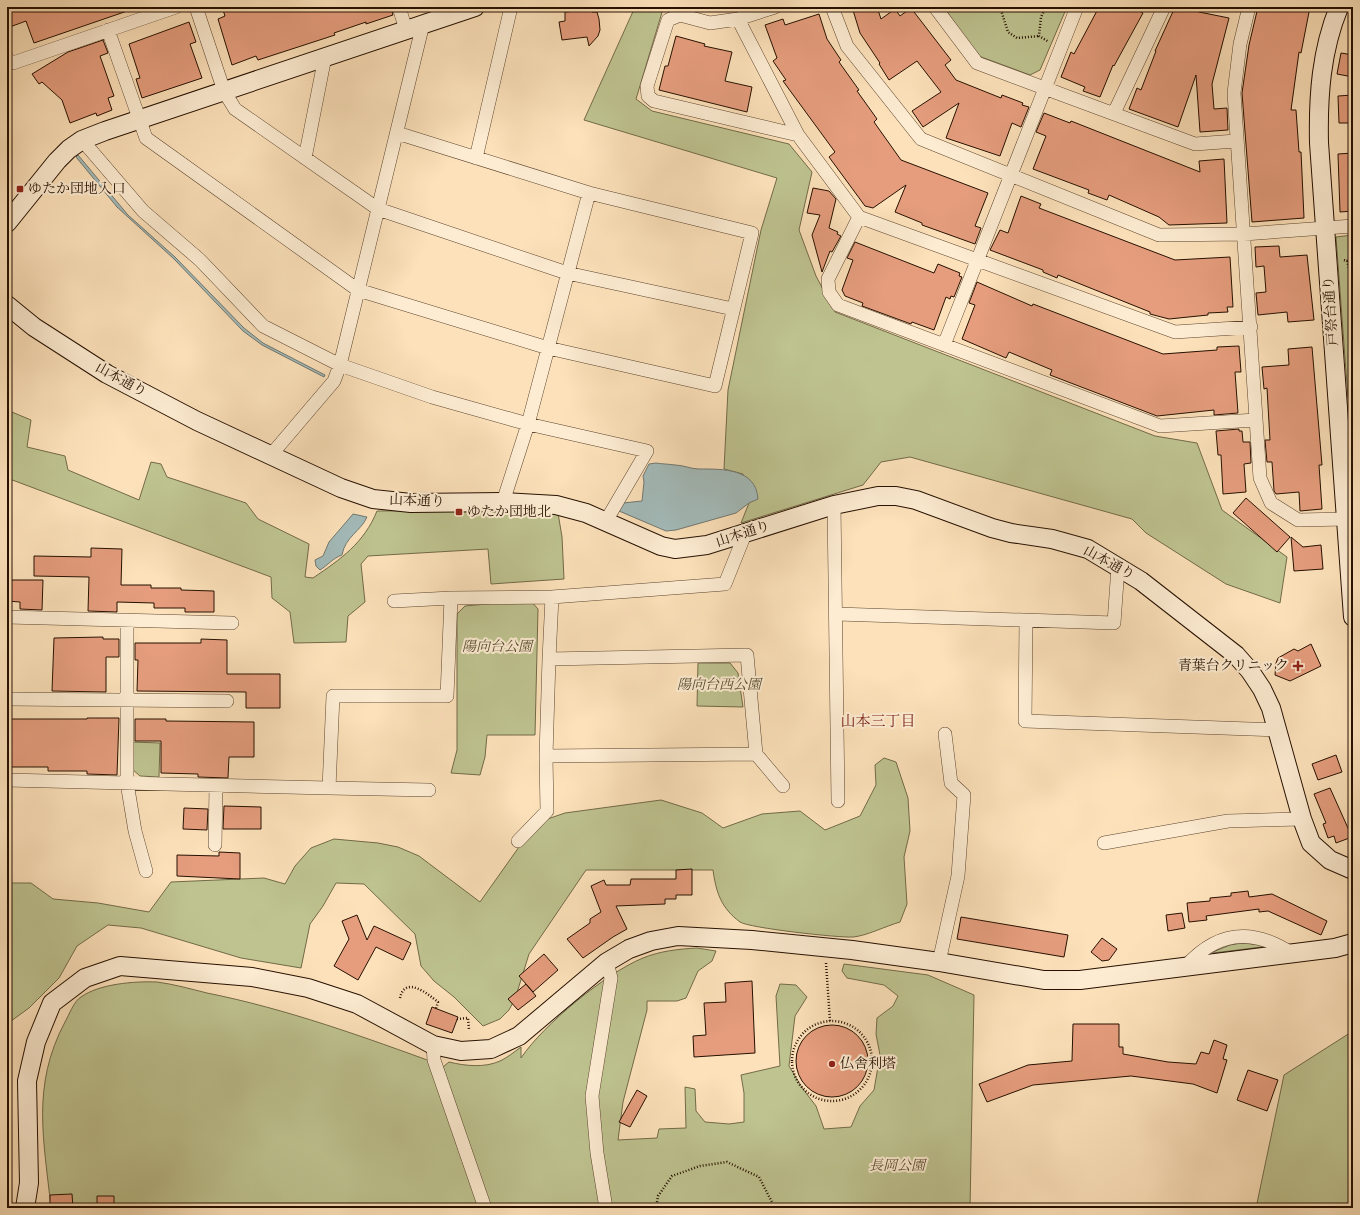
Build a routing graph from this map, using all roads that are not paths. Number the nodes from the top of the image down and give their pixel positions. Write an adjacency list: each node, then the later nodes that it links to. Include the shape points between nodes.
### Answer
1 (176, 7): 15 (street)
2 (196, 7): 19 (street)
3 (399, 7): 14 (street)
4 (475, 7): 14 (street)
5 (511, 7): 27 (street)
6 (775, 7): 13 (street)
7 (832, 7): 28 (street, via 847,46 921,139)
8 (935, 7): 18 (street, via 976,63)
9 (1077, 7): 18 (street)
10 (1164, 7): 20 (street)
11 (1249, 7): 25 (street, via 1240,44 1234,93)
12 (1339, 7): 34 (street, 戸祭台通り, via 1324,57 1319,101)
13 (738, 19): 23 (street); 23 (street, via 710,23 680,14 668,20 647,86 648,96 654,100)
14 (414, 27): 16 (street); 22 (street)
15 (108, 30): 17 (street, via 13,63); 21 (street)
16 (325, 57): 19 (street); 26 (street)
17 (7, 59)
18 (1044, 88): 20 (street); 28 (street)
19 (224, 91): 21 (street); 26 (street, via 235,109)
20 (1114, 114): 25 (street, via 1195,144)
21 (138, 120): 24 (street); 38 (street, via 146,138)
22 (397, 133): 27 (street); 30 (street)
23 (798, 135): 31 (street)
24 (82, 140): 32 (street, via 57,161); 44 (street, via 143,211 200,260 263,326)
25 (1236, 141): 35 (street)
26 (305, 158): 30 (street)
27 (476, 158): 29 (street)
28 (1011, 175): 35 (street, via 1159,235); 36 (street)
29 (589, 193): 37 (street); 40 (street, via 752,233)
30 (378, 209): 37 (street); 38 (street)
31 (859, 217): 36 (street); 42 (street, via 828,279 829,292 838,305)
32 (7, 223)
33 (1353, 226): 34 (street)
34 (1325, 228): 35 (street); 50 (street, 戸祭台通り)
35 (1244, 234): 41 (street)
36 (977, 260): 41 (street, via 1175,332); 42 (street)
37 (567, 273): 40 (street); 43 (street)
38 (358, 290): 43 (street); 44 (street)
39 (7, 305): 47 (street, 山本通り, via 34,327 107,374 197,421)
40 (733, 309): 43 (street, via 715,386)
41 (1251, 327): 45 (street)
42 (944, 345): 45 (street, via 1160,426)
43 (548, 348): 46 (street)
44 (340, 365): 46 (street, via 432,397); 47 (street, via 334,381)
45 (1256, 420): 50 (street, via 1260,478 1271,503 1298,520)
46 (528, 424): 48 (street); 51 (street, via 646,451)
47 (271, 455): 48 (street, 山本通り, via 341,488 373,499 410,503)
48 (503, 502): 51 (street, 山本通り, via 556,505)
49 (834, 505): 52 (street, 山本通り); 53 (street, 山本通り, via 878,496 916,500 992,528 1052,539 1088,549); 58 (street)
50 (1346, 519): 54 (street, 戸祭台通り)
51 (606, 521): 52 (street, 山本通り, via 661,546 675,549 707,545)
52 (745, 534): 55 (street, via 725,584)
53 (1118, 567): 62 (street, via 1114,623); 68 (street, 山本通り, via 1141,581 1236,655 1262,689)
54 (1352, 596): 60 (street, 戸祭台通り)
55 (552, 597): 56 (street); 64 (street)
56 (452, 598): 57 (street); 76 (street, via 447,696 333,696)
57 (394, 601)
58 (837, 614): 62 (street); 78 (street)
59 (7, 617): 61 (street)
60 (1353, 617)
61 (127, 620): 63 (street); 66 (street)
62 (1026, 620): 68 (street, via 1025,721)
63 (232, 623)
64 (549, 659): 70 (street, via 747,655); 71 (street)
65 (7, 699): 66 (street)
66 (127, 700): 67 (street); 73 (street)
67 (227, 701)
68 (1278, 730): 79 (street, 山本通り)
69 (945, 734): 87 (street, via 951,782 964,795 958,876)
70 (756, 754): 71 (street); 75 (street)
71 (546, 756): 80 (street, via 547,811)
72 (7, 780): 73 (street)
73 (127, 783): 74 (street); 83 (street, via 135,831)
74 (216, 786): 76 (street); 82 (street)
75 (783, 786)
76 (329, 788): 77 (street)
77 (429, 790)
78 (838, 801)
79 (1302, 819): 81 (street, via 1228,821); 84 (street, 山本通り, via 1311,843 1320,852 1340,866)
80 (518, 841)
81 (1104, 843)
82 (215, 845)
83 (146, 870)
84 (1353, 870)
85 (1353, 943): 87 (street, via 1335,948 1080,980 1044,980)
86 (607, 962): 87 (street, via 629,949 651,941 678,936 752,940); 88 (street, via 519,1036 491,1048 461,1051); 91 (street, via 611,978 592,1096 597,1153)
87 (939, 962)
88 (433, 1045): 89 (street, via 357,1004 308,988 252,977 120,966 85,978 52,1003 36,1042 27,1081 29,1183); 90 (street, via 434,1060)
89 (26, 1208)
90 (485, 1208)
91 (606, 1208)

